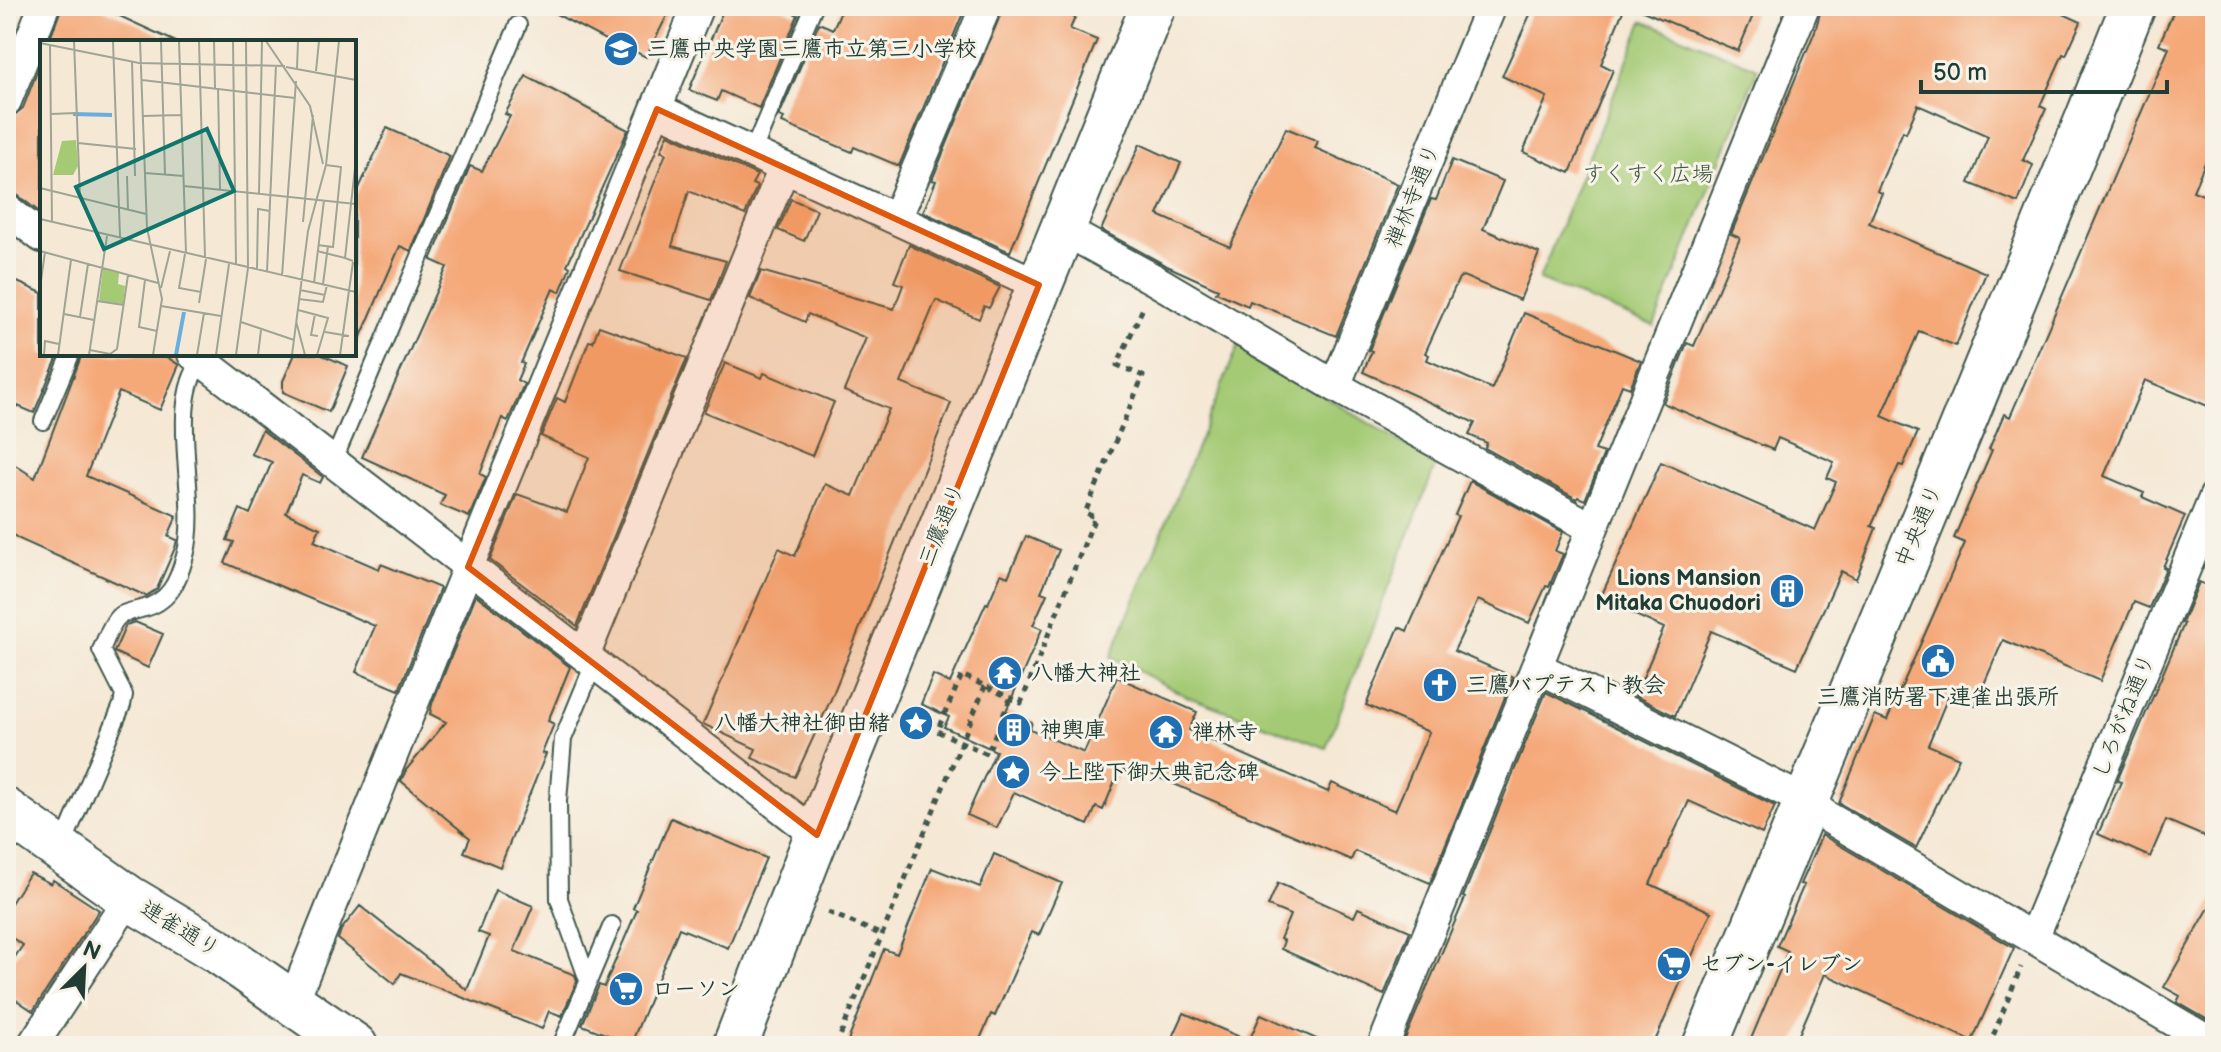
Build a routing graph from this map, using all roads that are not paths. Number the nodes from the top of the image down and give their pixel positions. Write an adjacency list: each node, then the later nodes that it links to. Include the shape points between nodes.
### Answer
1 (44, 6): 10 (street)
2 (698, 6): 11 (street)
3 (814, 6): 12 (lane)
4 (986, 6): 15 (street)
5 (1153, 6): 16 (main road, 三鷹通り)
6 (1491, 6): 21 (street, 禅林寺通り)
7 (1804, 6): 25 (street)
8 (2133, 6): 29 (main road, 中央通り)
9 (518, 25): 23 (lane)
10 (6, 101)
11 (657, 109): 12 (street); 26 (street)
12 (752, 153): 13 (street)
13 (784, 168): 15 (street); 27 (street)
14 (6, 209): 17 (street)
15 (896, 219): 18 (street)
16 (1062, 229): 18 (main road, 三鷹通り); 21 (street)
17 (40, 235)
18 (1039, 285): 31 (main road, 三鷹通り)
19 (70, 356): 22 (lane)
20 (197, 357): 23 (street); 32 (lane, via 185,436 191,490 186,552 166,598 122,614 101,650 124,695 122,705)
21 (1335, 386): 25 (street)
22 (43, 421)
23 (333, 462): 26 (street)
24 (2215, 496): 35 (street, しろがね通り)
25 (1592, 528): 28 (street)
26 (468, 567): 27 (street); 37 (street)
27 (590, 657): 31 (street); 36 (lane, via 563,739 558,801 559,899)
28 (1537, 667): 29 (street); 43 (street)
29 (1805, 801): 35 (street); 44 (main road, 中央通り)
30 (6, 811): 32 (main road, 連雀通り)
31 (817, 835): 42 (main road, 三鷹通り)
32 (60, 851): 33 (main road, 連雀通り)
33 (129, 898): 37 (main road, 連雀通り); 39 (street)
34 (612, 925): 36 (lane)
35 (2034, 936): 38 (street)
36 (588, 980): 41 (lane)
37 (293, 1002): 40 (main road, 連雀通り)
38 (2215, 1045)
39 (32, 1046)
40 (355, 1046)
41 (561, 1046)
42 (735, 1046)
43 (1383, 1046)
44 (1705, 1046)

